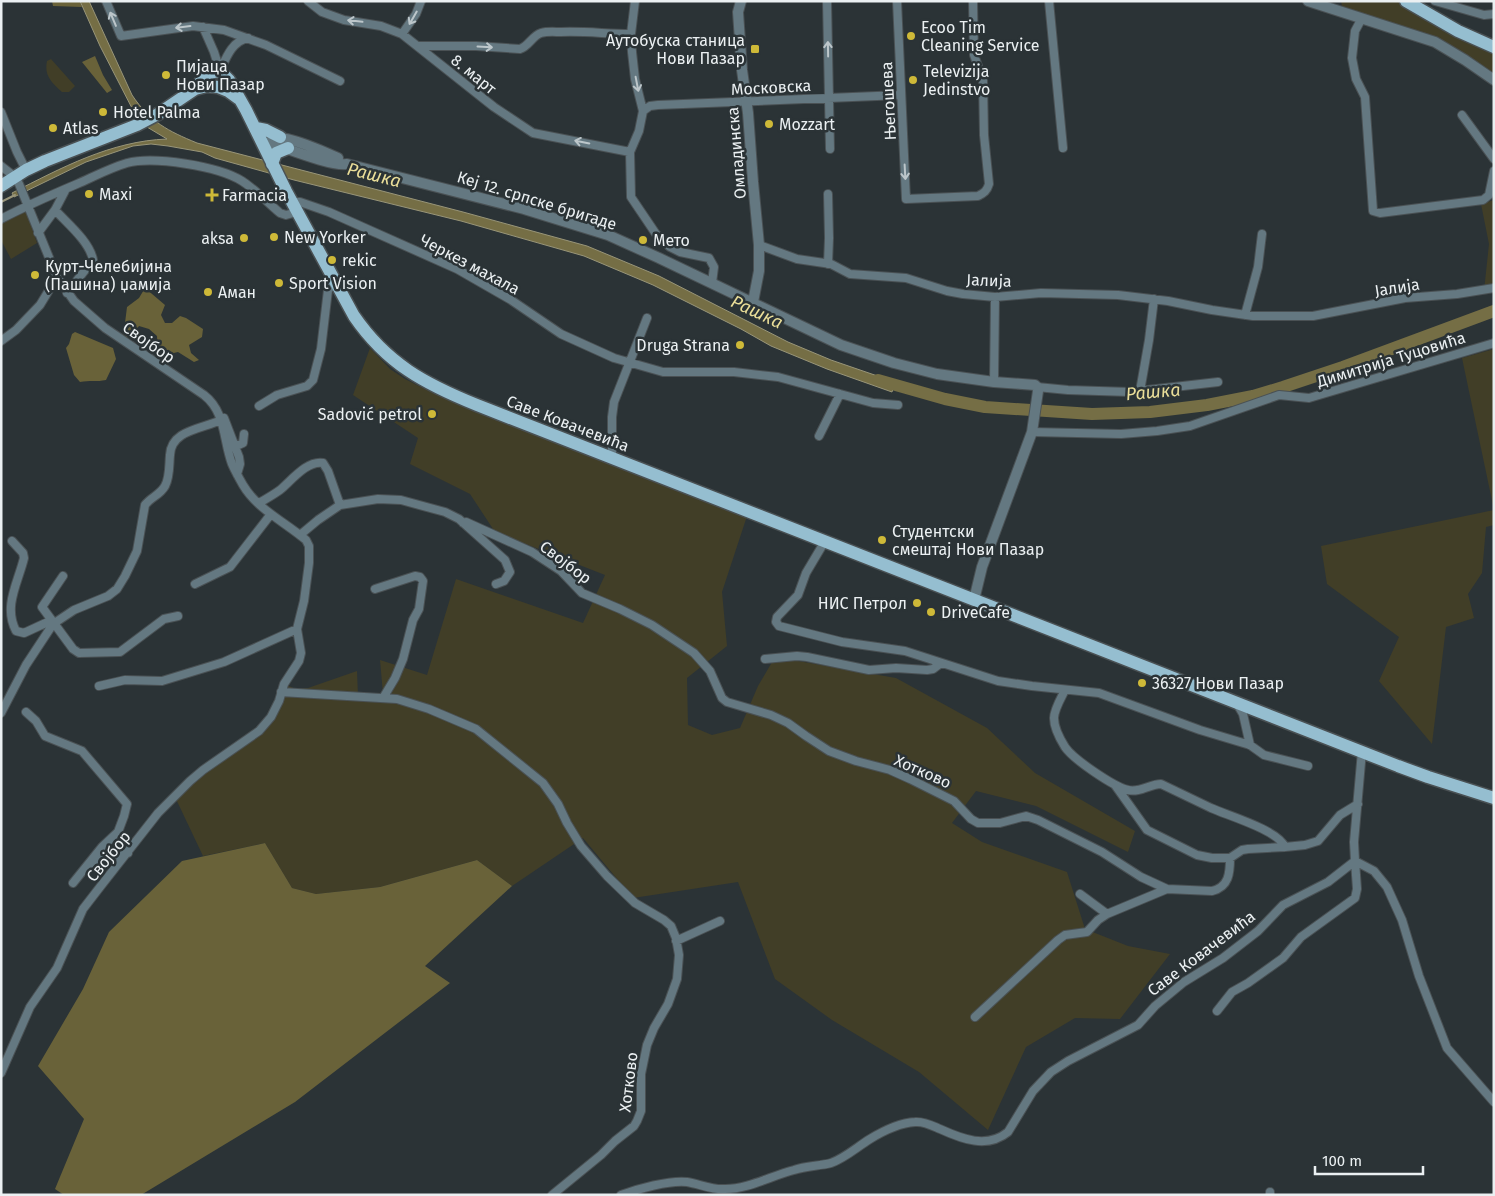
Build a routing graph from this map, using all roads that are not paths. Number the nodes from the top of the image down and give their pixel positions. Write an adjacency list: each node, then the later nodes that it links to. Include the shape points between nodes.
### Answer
1 (106, 1): 15 (street, one-way to 1, via 188,26 121,36)
2 (308, 1): 16 (street, 8. март, one-way to 2, via 381,26 344,20 322,12)
3 (421, 1): 16 (street, one-way to 16)
4 (635, 1): 17 (street)
5 (741, 1): 28 (street, Омладинска, via 738,12)
6 (827, 1): 26 (street, one-way to 6)
7 (897, 1): 25 (street, Његошева)
8 (973, 1): 25 (street, Његошева, one-way to 8, via 906,199 978,196 984,193 989,184 983,80 974,55)
9 (1048, 1): 36 (street)
10 (1308, 1): 14 (street)
11 (1434, 1): 13 (street, via 1484,15)
12 (1413, 3): 20 (main road, via 1458,31)
13 (1494, 14)
14 (1362, 18): 22 (street, via 1436,42); 43 (street, via 1355,30 1352,58 1356,79 1365,97 1373,211 1380,213 1483,200 1488,195)
15 (203, 27): 18 (street); 21 (street)
16 (402, 34): 19 (street, 8. март)
17 (631, 34): 19 (street, one-way to 17, via 520,49 538,35 549,32); 29 (street, one-way to 29)
18 (248, 38): 21 (street, via 241,39 231,49); 23 (street)
19 (419, 46): 37 (street, 8. март, one-way to 19, via 533,133 494,107)
20 (1494, 47)
21 (220, 71): 24 (main road, via 209,74); 27 (main road, Саве Ковачевића)
22 (1494, 80)
23 (340, 81)
24 (195, 89): 27 (main road, via 218,87); 42 (main road, via 137,125)
25 (902, 95): 26 (street, Московска)
26 (828, 98): 28 (street, Московска); 35 (street)
27 (239, 99): 32 (main road, Саве Ковачевића)
28 (747, 102): 29 (street, Московска, via 654,106); 54 (street, Омладинска)
29 (643, 111): 37 (street)
30 (1, 112): 42 (street)
31 (1462, 115): 39 (street)
32 (256, 128): 33 (main road); 34 (main road, Саве Ковачевића)
33 (280, 137): 34 (street); 40 (street, Кеј 12. српске бригаде, via 334,156)
34 (262, 142): 38 (main road, Саве Ковачевића); 38 (street, Кеј 12. српске бригаде)
35 (830, 148)
36 (1063, 148)
37 (630, 152): 58 (street, Кеј 12. српске бригаде, via 631,198 660,239 675,250 709,258 714,267)
38 (277, 154): 40 (street, Кеј 12. српске бригаде); 48 (main road, Саве Ковачевића)
39 (1494, 159)
40 (347, 164): 58 (street, Кеј 12. српске бригаде, via 579,225 622,241)
41 (1, 166): 44 (street)
42 (26, 170): 44 (main road)
43 (1494, 171)
44 (17, 181): 45 (main road); 49 (street, Својбор)
45 (1, 186)
46 (66, 189): 48 (street, Черкез махала, via 127,163 147,160 208,168 242,181 286,215); 49 (street, Черкез махала); 50 (street)
47 (828, 194): 55 (street)
48 (292, 202): 57 (main road, Саве Ковачевића); 68 (street, Черкез махала, via 328,212 458,269 561,334)
49 (29, 204): 51 (street, Черкез махала); 52 (street, Својбор)
50 (55, 210): 52 (street); 60 (street, via 92,252 93,260)
51 (1, 219)
52 (38, 233): 56 (street, Својбор)
53 (1262, 234): 64 (street, via 1258,267)
54 (759, 245): 55 (street, Јалија, via 797,259); 63 (street, Омладинска, via 759,271)
55 (828, 264): 61 (street, Јалија, via 850,274 906,278 952,292)
56 (57, 277): 60 (street, Својбор); 66 (street, via 40,305)
57 (335, 283): 75 (street, via 328,290 321,349 312,380 307,386 277,395); 82 (main road, Саве Ковачевића, via 374,342 422,380 447,393)
58 (712, 283): 63 (street, Кеј 12. српске бригаде)
59 (1494, 288): 64 (street, Јалија, via 1405,298 1313,316)
60 (67, 293): 76 (street, Својбор, via 105,328 204,395)
61 (995, 297): 62 (street, Јалија, via 1072,293); 69 (street)
62 (1154, 299): 64 (street, Јалија); 72 (street)
63 (753, 302): 69 (street, Кеј 12. српске бригаде, via 841,345 894,363 937,374)
64 (1245, 315)
65 (647, 318): 68 (street)
66 (1, 341)
67 (1494, 343): 78 (street, Димитрија Туцовића, via 1309,398 1279,395 1190,426 1121,434)
68 (630, 363): 73 (street, Черкез махала, via 663,372 734,372 778,377); 82 (street, via 614,402)
69 (994, 382): 71 (street, Кеј 12. српске бригаде, via 1030,384)
70 (1218, 382): 72 (street)
71 (1037, 391): 72 (street, Кеј 12. српске бригаде); 78 (street)
72 (1140, 391)
73 (840, 394): 74 (street, Черкез махала, via 874,403); 80 (street)
74 (898, 405)
75 (259, 406)
76 (218, 411): 77 (street, Својбор); 81 (street, Својбор)
77 (221, 420): 83 (street, Својбор); 97 (street, via 181,434 173,442 167,482 161,492 145,505 137,551 117,588 108,596)
78 (1033, 427): 95 (street, via 982,568)
79 (244, 434): 81 (street, via 243,443)
80 (819, 436)
81 (236, 446): 83 (street, Својбор, via 240,461)
82 (612, 457): 90 (main road, Саве Ковачевића)
83 (237, 474): 84 (street, Својбор)
84 (259, 503): 85 (street, via 319,462 328,471); 86 (street, Својбор)
85 (340, 505): 87 (street, Својбор, via 393,499 446,512); 88 (street, Својбор)
86 (271, 514): 88 (street, Својбор); 92 (street, via 230,567)
87 (463, 523): 93 (street, Својбор, via 505,560 510,572 504,581); 99 (street, Својбор, via 532,552 561,571 582,593 620,608)
88 (300, 535): 98 (street, Својбор, via 308,543 309,553 304,602)
89 (12, 541): 97 (street, via 24,558 10,611 16,631 24,633)
90 (825, 541): 95 (main road, Саве Ковачевића); 101 (street, via 806,573 798,595 777,617 779,626 842,642 905,651)
91 (63, 576): 97 (street, via 42,607)
92 (196, 584)
93 (496, 584)
94 (375, 589): 105 (street, via 415,576 423,581 419,609 412,620 402,659)
95 (974, 600): 106 (main road, Саве Ковачевића)
96 (178, 616): 97 (street, via 164,619 120,652 79,653)
97 (52, 622): 108 (street)
98 (297, 629): 102 (street, via 224,662 162,681 124,680); 104 (street, Својбор, via 299,661)
99 (678, 642): 121 (street, Хотково, via 694,653 710,671 727,702 772,715 829,751 890,770 954,801 978,823 1000,823 1026,816 1032,818)
100 (765, 659): 101 (street, via 807,657 869,670 927,670)
101 (941, 663): 103 (street, via 998,681)
102 (99, 686)
103 (1065, 690): 109 (street, via 1099,693); 112 (street, via 1054,717 1058,735 1066,749)
104 (281, 692): 105 (street); 116 (street, Својбор, via 276,709 265,726 203,770 158,814)
105 (383, 698): 125 (street, Хотково, via 429,709 476,729 543,783 581,846 636,903 671,926)
106 (1236, 702): 109 (street, via 1243,714); 110 (main road, Саве Ковачевића)
107 (26, 712): 119 (street, via 45,736 82,751 127,804 118,832)
108 (1, 713)
109 (1250, 745): 111 (street, via 1264,755)
110 (1362, 751): 113 (main road, Саве Ковачевића); 114 (street)
111 (1308, 766)
112 (1115, 785): 115 (street, via 1138,791 1161,784 1264,829); 117 (street, via 1147,830 1197,855)
113 (1494, 798)
114 (1358, 804): 115 (street, via 1340,815 1318,841); 118 (street)
115 (1285, 847): 117 (street, via 1242,850)
116 (128, 853): 119 (street); 128 (street, Својбор, via 83,909 57,968 30,1007)
117 (1230, 858): 121 (street, via 1230,875 1224,886 1212,890)
118 (1355, 861): 126 (street, via 1355,898 1301,937 1283,958 1232,992); 129 (street, via 1374,871 1387,888 1402,920 1419,976 1447,1048); 131 (street, Саве Ковачевића, via 1328,882 1284,905 1258,931 1184,982 1138,1025 1051,1072 1033,1091 1008,1132 1002,1136 977,1142 916,1122 897,1126 830,1163 795,1169 741,1186 719,1189 686,1182)
119 (88, 865): 120 (street)
120 (73, 882)
121 (1168, 889): 123 (street)
122 (1080, 894): 123 (street)
123 (1107, 914): 127 (street, via 1087,932 1065,935 1058,940)
124 (720, 921): 125 (street)
125 (676, 941): 130 (street, Хотково, via 679,955 677,979 647,1045 641,1074 641,1111 637,1121)
126 (1216, 1011)
127 (975, 1017)
128 (1, 1073)
129 (1494, 1102)
130 (552, 1195)
131 (621, 1195)

